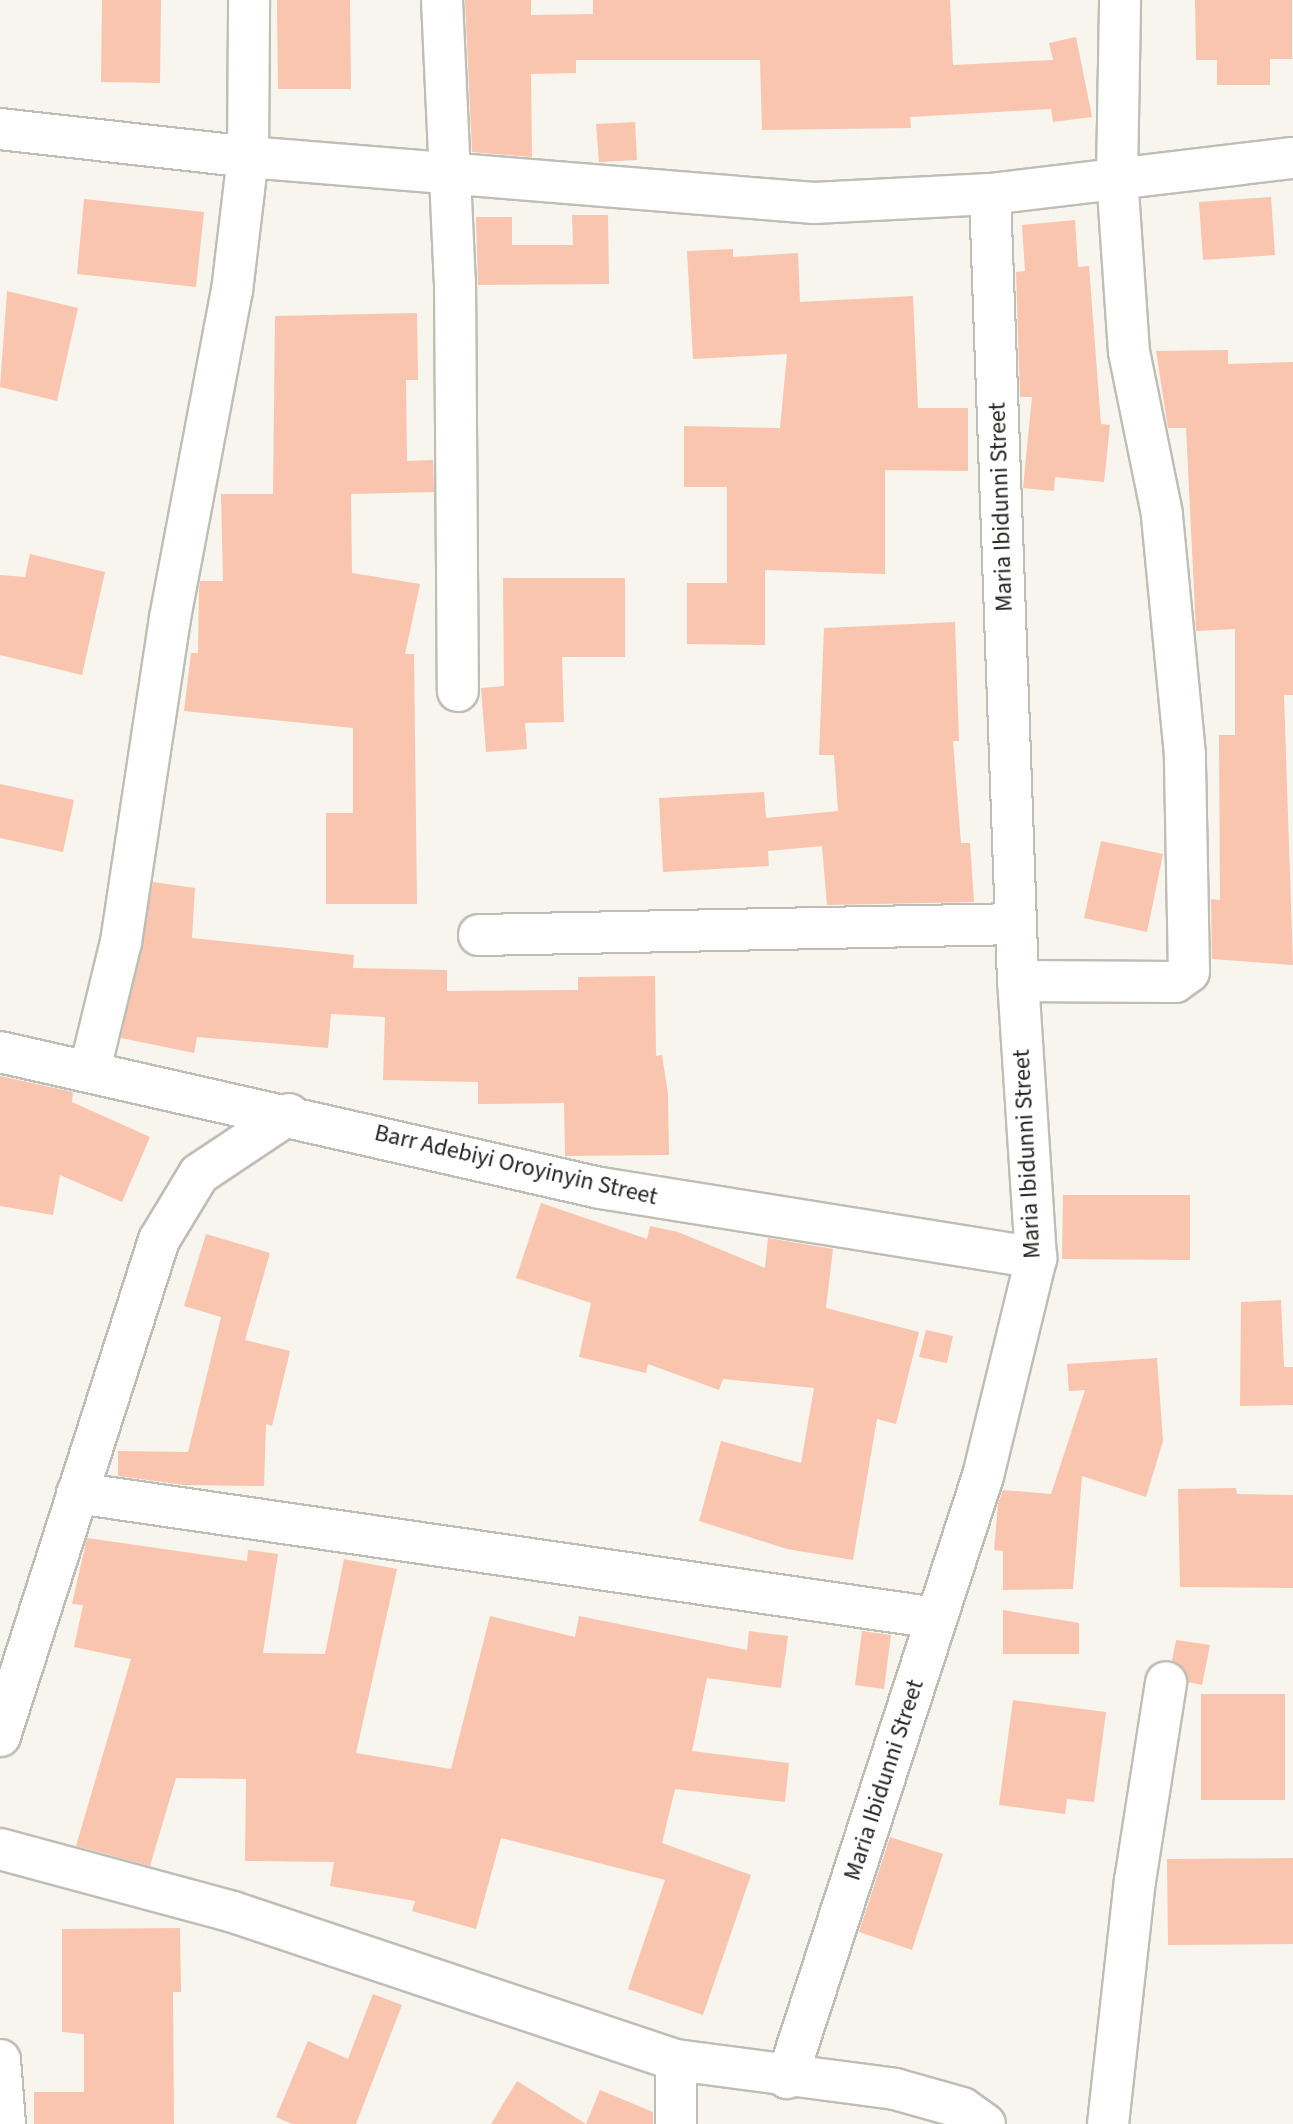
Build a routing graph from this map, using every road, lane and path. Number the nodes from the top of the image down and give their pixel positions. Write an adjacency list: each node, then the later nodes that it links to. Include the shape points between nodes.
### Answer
1 (249, 0): 5 (street)
2 (442, 0): 7 (street)
3 (1120, 0): 8 (street)
4 (0, 129): 5 (street)
5 (248, 157): 7 (street); 15 (street, via 232,291 170,618 121,942)
6 (1293, 158): 8 (street)
7 (450, 169): 9 (street, via 814,203); 10 (street)
8 (1117, 177): 9 (street); 13 (street, via 1129,352 1162,514 1185,755 1189,972 1175,982)
9 (990, 194): 11 (street, Maria Ibidunni Street)
10 (458, 691)
11 (1016, 924): 12 (street); 13 (street, Maria Ibidunni Street)
12 (479, 935)
13 (1018, 981): 17 (street, Maria Ibidunni Street)
14 (0, 1052): 15 (street, Barr Adebiyi Oroyinyin Street)
15 (90, 1069): 16 (street, Barr Adebiyi Oroyinyin Street)
16 (289, 1114): 17 (street, Barr Adebiyi Oroyinyin Street, via 600,1188); 18 (street, via 199,1174 159,1240)
17 (1036, 1258): 19 (street, Maria Ibidunni Street, via 983,1476)
18 (77, 1493): 19 (street); 21 (street)
19 (936, 1618): 25 (street, Maria Ibidunni Street)
20 (1166, 1682): 29 (street, via 1135,1881)
21 (0, 1736)
22 (0, 1849): 24 (street, via 233,1912)
23 (0, 2060): 26 (street)
24 (676, 2060): 25 (street); 27 (street)
25 (787, 2078): 28 (street, via 895,2089 962,2108)
26 (5, 2124)
27 (676, 2124)
28 (985, 2124)
29 (1108, 2124)

